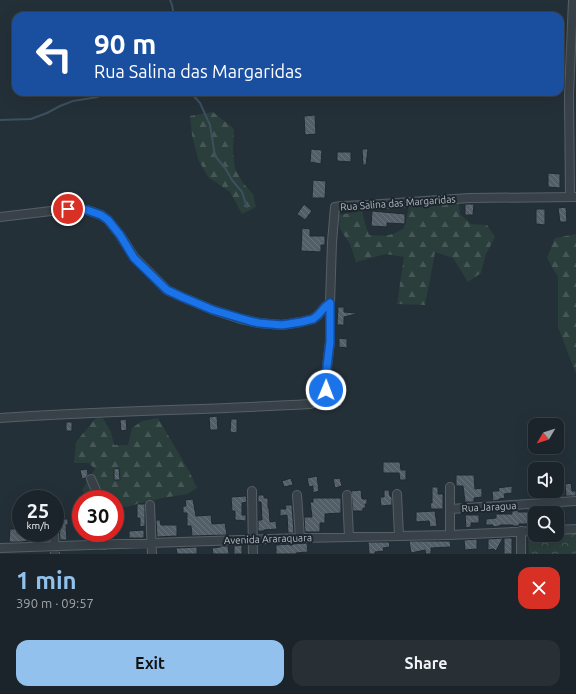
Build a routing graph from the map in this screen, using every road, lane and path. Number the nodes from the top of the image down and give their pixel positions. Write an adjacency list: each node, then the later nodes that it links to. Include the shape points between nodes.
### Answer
1 (573, 0): 2 (street, via 569,95)
2 (573, 197): 4 (street, Rua Salina das Margaridas, via 469,198 335,207)
3 (0, 217): 4 (street, via 68,209 87,210 101,215 120,235 134,258 167,290 241,319 282,325 301,322 313,319)
4 (330, 303): 5 (street, via 326,390 320,400 310,404)
5 (0, 418)
6 (91, 479): 8 (street)
7 (450, 486): 15 (street)
8 (96, 490)
9 (252, 491): 24 (street)
10 (297, 494): 23 (street)
11 (397, 494): 21 (street)
12 (347, 495): 22 (street)
13 (576, 501): 15 (street, Rua Jaragua)
14 (150, 506): 26 (street)
15 (450, 509): 20 (street)
16 (576, 528): 17 (street)
17 (564, 529)
18 (521, 531): 19 (street, Avenida Araraquara); 20 (street, Avenida Araraquara); 32 (street)
19 (528, 531)
20 (450, 535): 21 (street, Avenida Araraquara)
21 (399, 536): 22 (street, Avenida Araraquara)
22 (350, 537): 23 (street, Avenida Araraquara)
23 (300, 538): 24 (street, Avenida Araraquara)
24 (252, 540): 26 (street, Avenida Araraquara); 31 (street)
25 (104, 542): 27 (street)
26 (151, 544): 27 (street, Avenida Araraquara); 30 (street)
27 (104, 545): 29 (street, Avenida Araraquara)
28 (0, 548): 29 (street, Avenida Araraquara)
29 (55, 550)
30 (152, 554)
31 (253, 554)
32 (521, 554)

